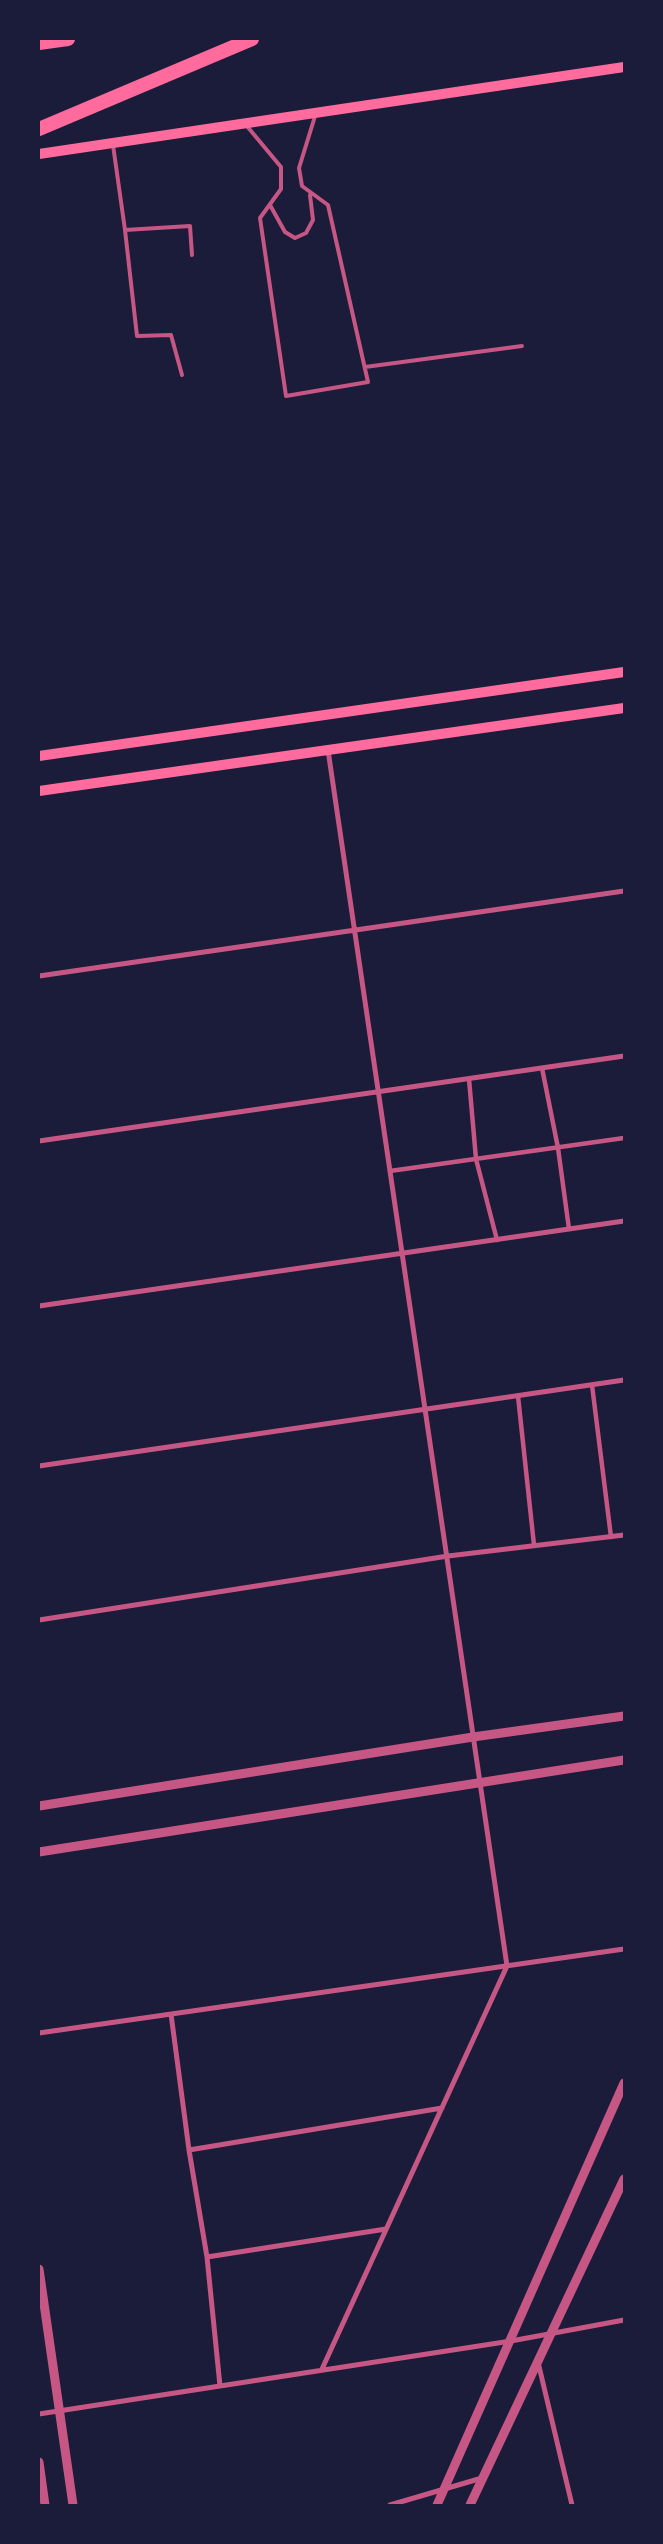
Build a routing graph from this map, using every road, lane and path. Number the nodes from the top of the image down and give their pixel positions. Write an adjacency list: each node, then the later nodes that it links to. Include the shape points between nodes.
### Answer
1 (68, 39): 3 (highway)
2 (252, 39): 7 (highway)
3 (39, 43)
4 (624, 67): 5 (main road)
5 (316, 112): 6 (main road); 10 (lane, via 300,168 302,186)
6 (244, 123): 8 (main road); 11 (lane, via 281,167 281,189)
7 (39, 129)
8 (113, 143): 9 (main road); 12 (lane)
9 (39, 154)
10 (310, 195): 11 (lane, via 313,220 306,233 295,238 284,232); 15 (lane, via 328,205)
11 (270, 205): 15 (lane, via 260,218 286,396 368,382)
12 (125, 230): 13 (lane, via 190,226); 16 (lane, via 137,336 171,335)
13 (192, 255)
14 (522, 346): 15 (lane)
15 (365, 367)
16 (182, 375)
17 (624, 672): 20 (main road)
18 (624, 708): 19 (main road)
19 (328, 750): 21 (main road); 23 (street)
20 (39, 756)
21 (39, 791)
22 (624, 891): 23 (street)
23 (353, 930): 24 (street); 28 (street)
24 (39, 976)
25 (624, 1056): 26 (street)
26 (542, 1068): 27 (street); 31 (street)
27 (469, 1079): 28 (street); 32 (street)
28 (378, 1092): 30 (street); 33 (street)
29 (624, 1138): 31 (street)
30 (39, 1141)
31 (558, 1148): 32 (street); 35 (street)
32 (476, 1159): 33 (street); 36 (street)
33 (390, 1171): 37 (street)
34 (624, 1221): 35 (street)
35 (569, 1229): 36 (street)
36 (497, 1240): 37 (street)
37 (402, 1254): 38 (street); 42 (street)
38 (39, 1306)
39 (624, 1380): 40 (street)
40 (592, 1385): 41 (street); 45 (street)
41 (518, 1396): 42 (street); 46 (street)
42 (424, 1409): 43 (street); 47 (street)
43 (39, 1466)
44 (624, 1535): 45 (street)
45 (611, 1537): 46 (street)
46 (534, 1545): 47 (street)
47 (448, 1556): 48 (street); 50 (street)
48 (39, 1620)
49 (624, 1716): 50 (street)
50 (473, 1737): 52 (street); 53 (street)
51 (624, 1760): 52 (street)
52 (481, 1781): 54 (street); 56 (street)
53 (39, 1806)
54 (39, 1852)
55 (624, 1949): 56 (street)
56 (507, 1966): 57 (street); 60 (street)
57 (171, 2014): 58 (street); 61 (street)
58 (39, 2033)
59 (624, 2083): 70 (street)
60 (442, 2108): 61 (street); 64 (street)
61 (189, 2150): 65 (street)
62 (624, 2179): 63 (street)
63 (620, 2194): 69 (street)
64 (386, 2228): 65 (street); 72 (street)
65 (207, 2257): 73 (street)
66 (39, 2269): 67 (street)
67 (42, 2311): 74 (street)
68 (624, 2320): 69 (street)
69 (549, 2334): 70 (street); 71 (street)
70 (511, 2341): 72 (street); 78 (street)
71 (537, 2360): 77 (street); 84 (street)
72 (322, 2369): 73 (street)
73 (220, 2386): 74 (street)
74 (59, 2411): 75 (street); 80 (street)
75 (39, 2414)
76 (39, 2462): 79 (street)
77 (482, 2478): 78 (street); 83 (street)
78 (444, 2490): 81 (street); 82 (street)
79 (45, 2505)
80 (73, 2505)
81 (390, 2505)
82 (437, 2505)
83 (470, 2505)
84 (572, 2505)

